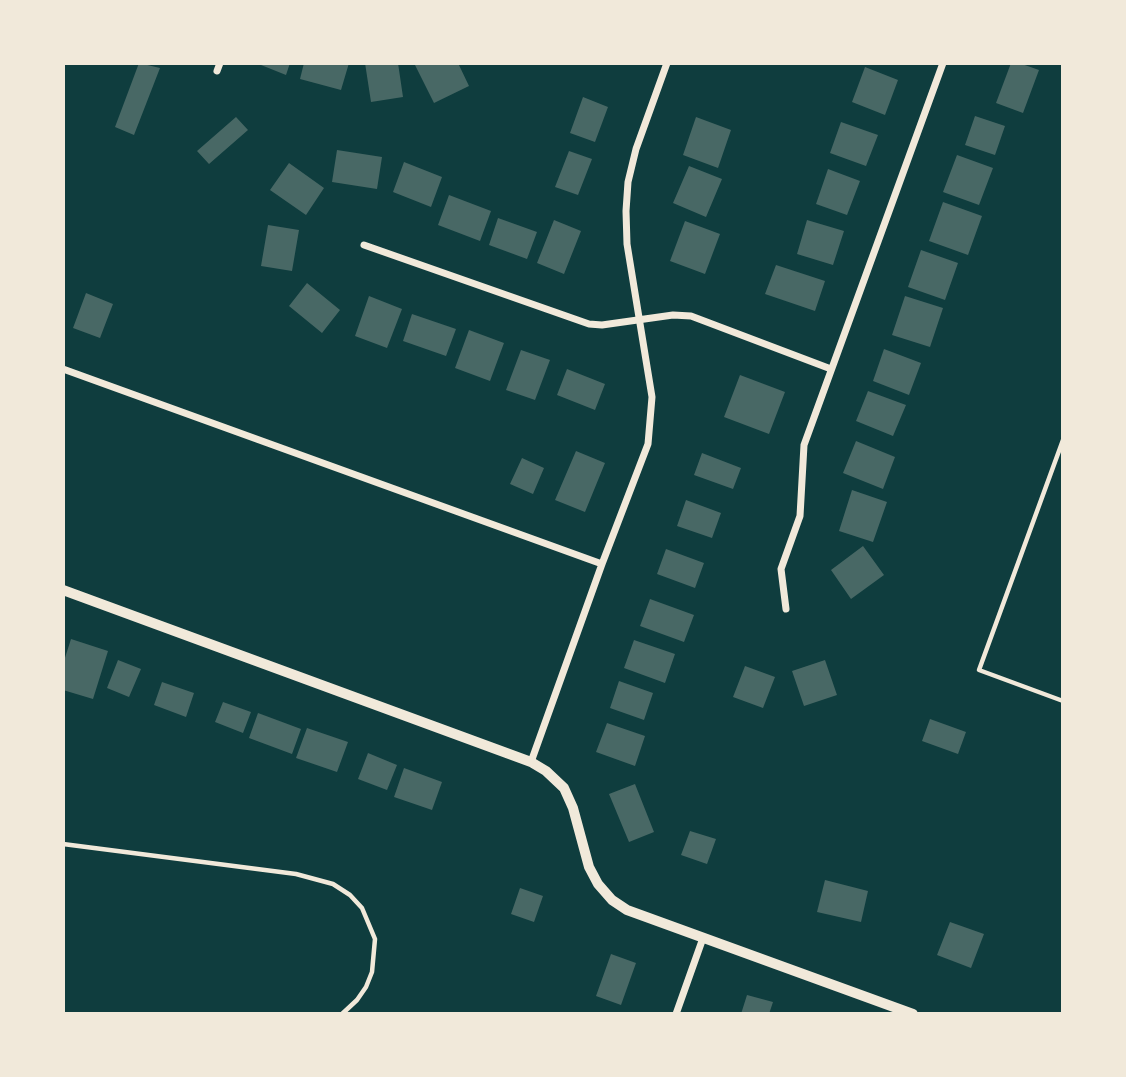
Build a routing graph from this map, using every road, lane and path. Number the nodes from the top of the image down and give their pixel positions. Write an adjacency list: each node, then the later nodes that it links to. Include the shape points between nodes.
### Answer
1 (667, 63): 4 (street, via 628,182 627,244)
2 (943, 63): 6 (street)
3 (364, 245): 4 (street, via 570,319 602,325)
4 (639, 319): 6 (street, via 691,316); 8 (street, via 652,397 648,444)
5 (63, 369): 8 (street)
6 (831, 369): 10 (street, via 804,445 800,516 781,569)
7 (1063, 440): 11 (lane, via 979,670)
8 (602, 564): 12 (street)
9 (63, 590): 12 (street)
10 (786, 609)
11 (1063, 701)
12 (531, 762): 14 (street, via 564,788 589,867 612,900)
13 (63, 844): 15 (lane, via 296,874 333,884 362,908 374,939 366,987)
14 (703, 938): 16 (street); 17 (street)
15 (342, 1014)
16 (676, 1014)
17 (913, 1014)

